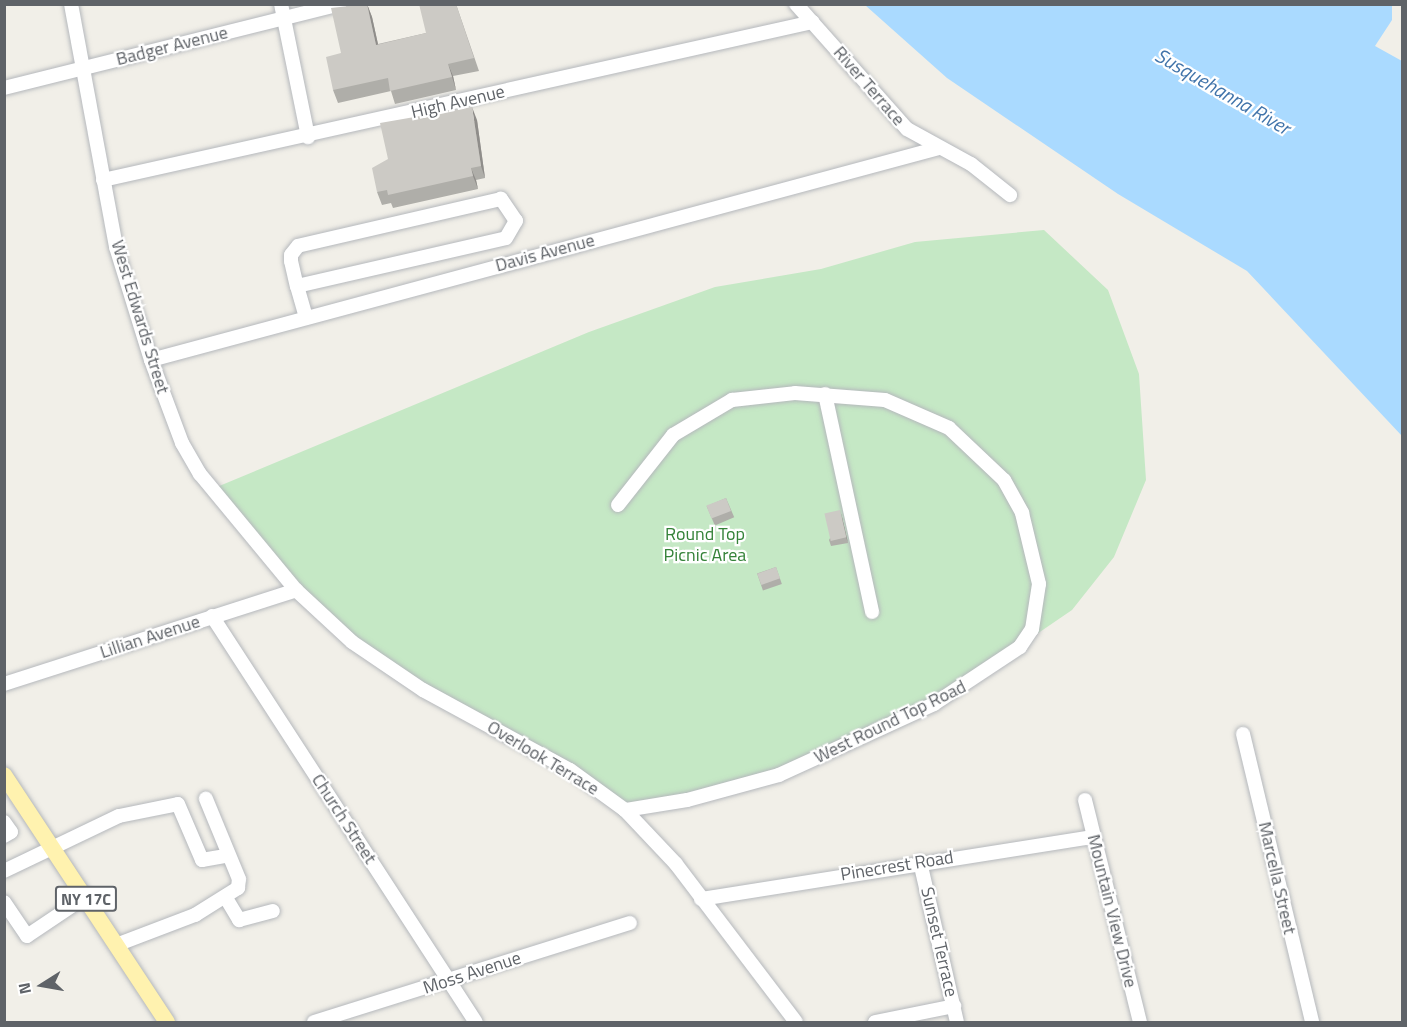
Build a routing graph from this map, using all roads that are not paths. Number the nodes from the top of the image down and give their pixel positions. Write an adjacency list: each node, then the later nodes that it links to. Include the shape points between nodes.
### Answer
1 (71, 4): 6 (street, West Edwards Street)
2 (340, 4): 4 (street, Badger Avenue)
3 (796, 4): 5 (street, River Terrace)
4 (282, 11): 6 (street, Badger Avenue); 8 (street)
5 (813, 22): 8 (street, High Avenue); 9 (street, River Terrace, via 907,129)
6 (83, 68): 7 (street, Badger Avenue); 10 (street, West Edwards Street)
7 (4, 88)
8 (308, 137): 10 (street, High Avenue)
9 (939, 148): 11 (street, River Terrace, via 995,180); 13 (street, Davis Avenue)
10 (104, 180): 14 (street, West Edwards Street, via 116,247)
11 (1010, 195)
12 (297, 286): 12 (street, via 506,238 516,221 501,199 298,246 291,255); 13 (street)
13 (306, 318): 14 (street, Davis Avenue)
14 (151, 360): 17 (street, West Edwards Street, via 182,442 200,474)
15 (825, 394): 16 (street, West Round Top Road, via 761,394 701,415 651,457); 18 (street); 25 (street, West Round Top Road, via 905,405 973,447 1004,480 1030,536 1039,584 1032,629 1020,647 972,682 779,775 687,800)
16 (618, 505)
17 (296, 590): 19 (street, Lillian Avenue); 25 (street, Overlook Terrace, via 388,668 546,755)
18 (872, 612)
19 (212, 616): 20 (street, Lillian Avenue); 40 (street, Church Street)
20 (4, 684)
21 (1243, 734): 49 (street, Marcella Street)
22 (4, 775): 29 (main road, NY 17C)
23 (206, 799): 30 (street)
24 (1084, 800): 28 (street, Mountain View Drive)
25 (625, 810): 35 (street, Overlook Terrace)
26 (4, 822): 27 (street, via 11,832)
27 (4, 836)
28 (1094, 837): 31 (street, Pinecrest Road); 48 (street, Mountain View Drive)
29 (54, 849): 30 (street, via 118,816 178,804 202,860); 32 (street); 33 (main road, NY 17C)
30 (229, 855): 34 (street, via 239,879 238,888)
31 (920, 862): 35 (street, Pinecrest Road); 41 (street, Sunset Terrace)
32 (6, 868)
33 (85, 897): 36 (street, via 27,936); 39 (main road, NY 17C)
34 (226, 898): 37 (street, via 239,920); 39 (street)
35 (701, 899): 45 (street, Overlook Terrace)
36 (4, 902)
37 (273, 911)
38 (630, 923): 40 (street, Moss Avenue)
39 (116, 945): 42 (main road, NY 17C)
40 (448, 981): 43 (street, Moss Avenue); 44 (street, Church Street)
41 (954, 1006): 46 (street); 47 (street, Sunset Terrace)
42 (167, 1023)
43 (314, 1023)
44 (476, 1023)
45 (796, 1023)
46 (875, 1023)
47 (957, 1023)
48 (1140, 1023)
49 (1312, 1023)

